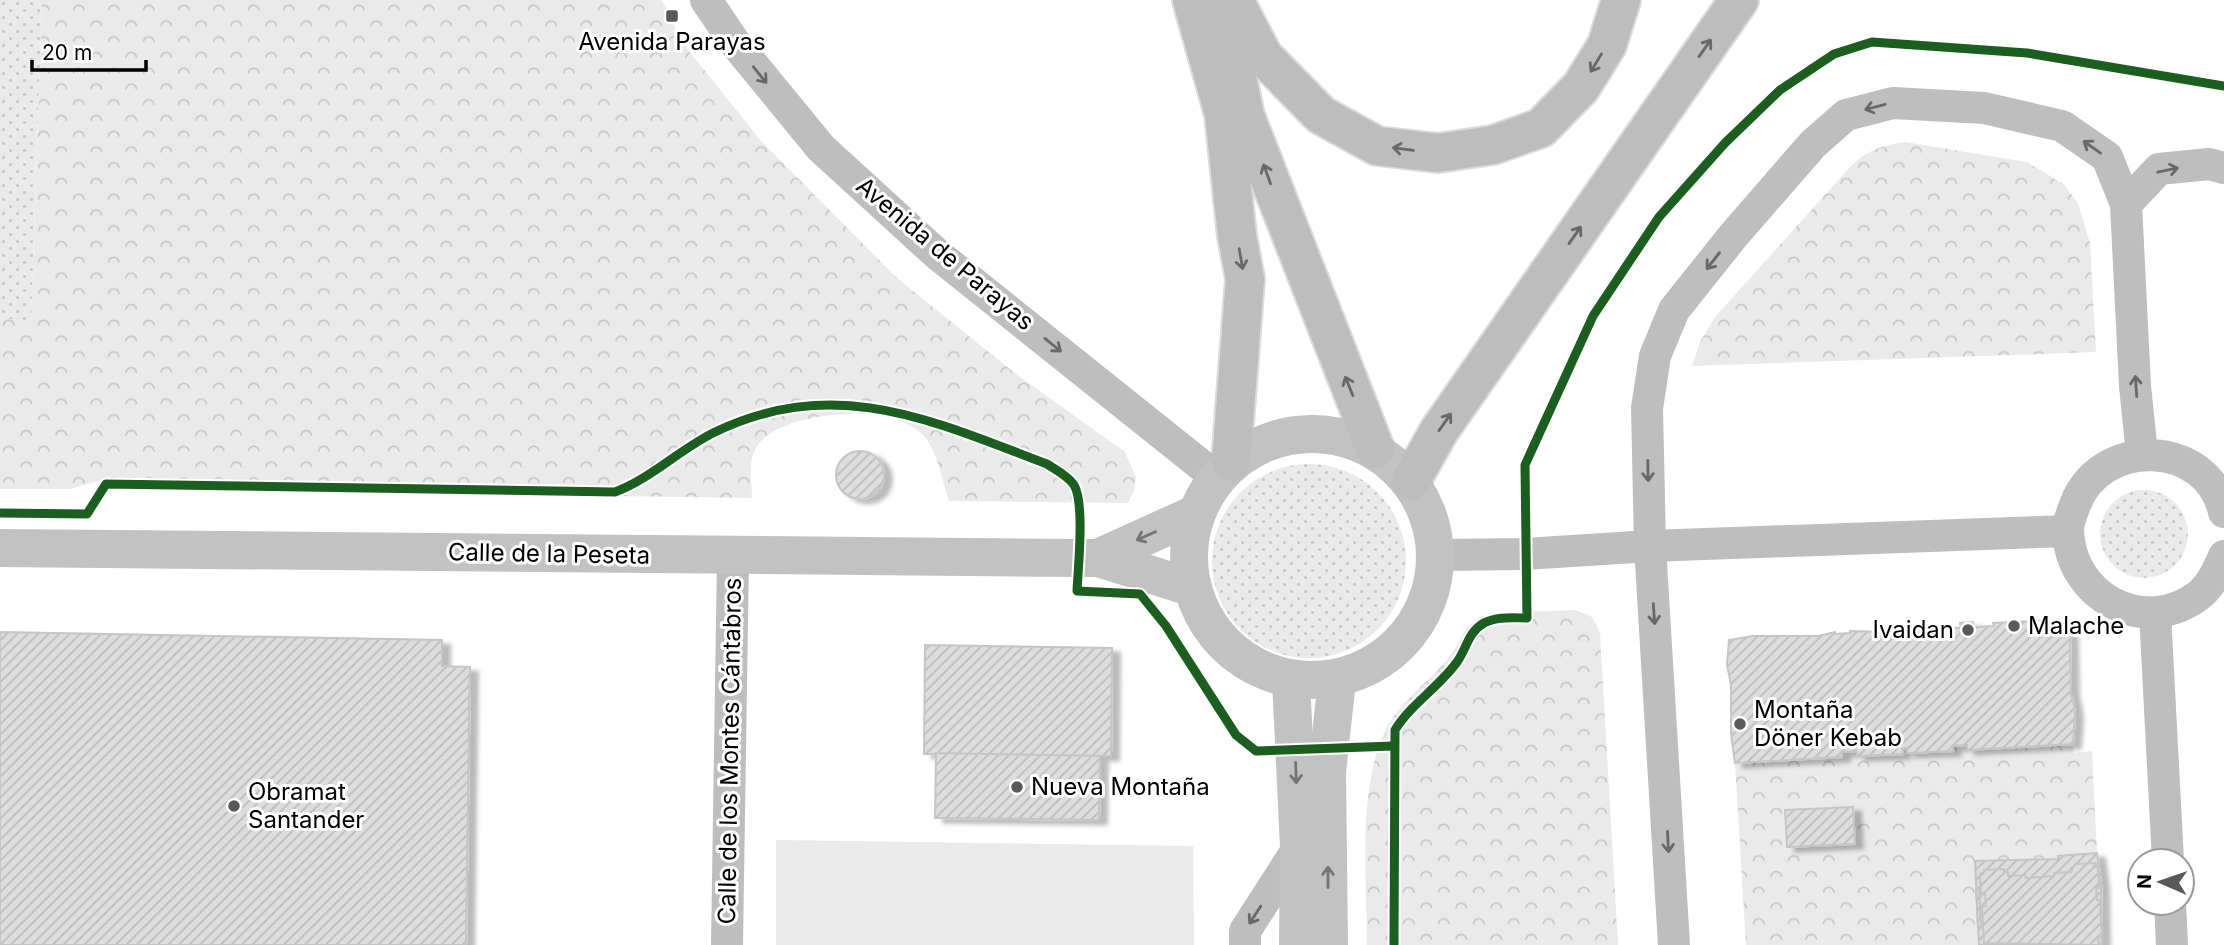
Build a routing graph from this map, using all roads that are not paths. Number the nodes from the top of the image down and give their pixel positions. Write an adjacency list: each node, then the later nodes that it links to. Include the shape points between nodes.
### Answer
1 (706, 0): 11 (street, Avenida de Parayas, one-way to 11, via 821,148 937,254)
2 (1192, 0): 11 (highway, one-way to 11, via 1224,114 1245,279)
3 (1221, 0): 9 (highway, one-way to 3, via 1245,116)
4 (1234, 0): 5 (highway, one-way to 4, via 1607,45 1581,87 1541,128 1493,145 1438,153 1377,146 1321,115 1263,56)
5 (1621, 0)
6 (1739, 0): 12 (highway, one-way to 6, via 1438,431)
7 (2224, 168): 8 (street, one-way to 7, via 2159,169 2209,164)
8 (2126, 204): 10 (street, one-way to 8); 16 (street, one-way to 16, via 2107,157 2062,126 1984,108 1893,103 1846,115 1813,144 1674,310 1655,356 1647,408)
9 (1375, 449): 11 (main road, via 1335,435 1308,432 1269,439); 12 (main road)
10 (2142, 454): 13 (street, via 2168,456 2190,466 2209,482); 15 (street, via 2105,467 2089,481 2078,497)
11 (1223, 469): 14 (main road)
12 (1411, 481): 18 (main road, via 1431,522)
13 (2224, 512)
14 (1195, 514): 21 (main road, Calle de la Peseta, one-way to 21); 22 (main road, via 1188,552)
15 (2068, 531): 16 (street); 23 (street, via 2077,568 2096,593 2123,609)
16 (1650, 546): 18 (street); 33 (street, one-way to 33)
17 (0, 548): 19 (main road, Calle de la Peseta)
18 (1436, 555): 25 (main road, via 1423,612 1401,644 1365,670)
19 (733, 556): 21 (main road, Calle de la Peseta); 29 (street, Calle de los Montes Cántabros)
20 (2224, 556): 23 (street, via 2216,576 2200,594 2179,608)
21 (1098, 558): 22 (main road, Calle de la Peseta)
22 (1194, 588): 24 (main road, via 1205,621 1238,658)
23 (2155, 613): 27 (street)
24 (1291, 680): 25 (main road); 26 (main road, one-way to 26)
25 (1337, 680): 32 (main road, one-way to 25, via 1327,772)
26 (1299, 847): 30 (street, one-way to 30, via 1245,930); 31 (main road)
27 (2167, 847)
28 (2171, 917): 34 (street)
29 (727, 945)
30 (1245, 945)
31 (1298, 945)
32 (1329, 945)
33 (1674, 945)
34 (2172, 945)

